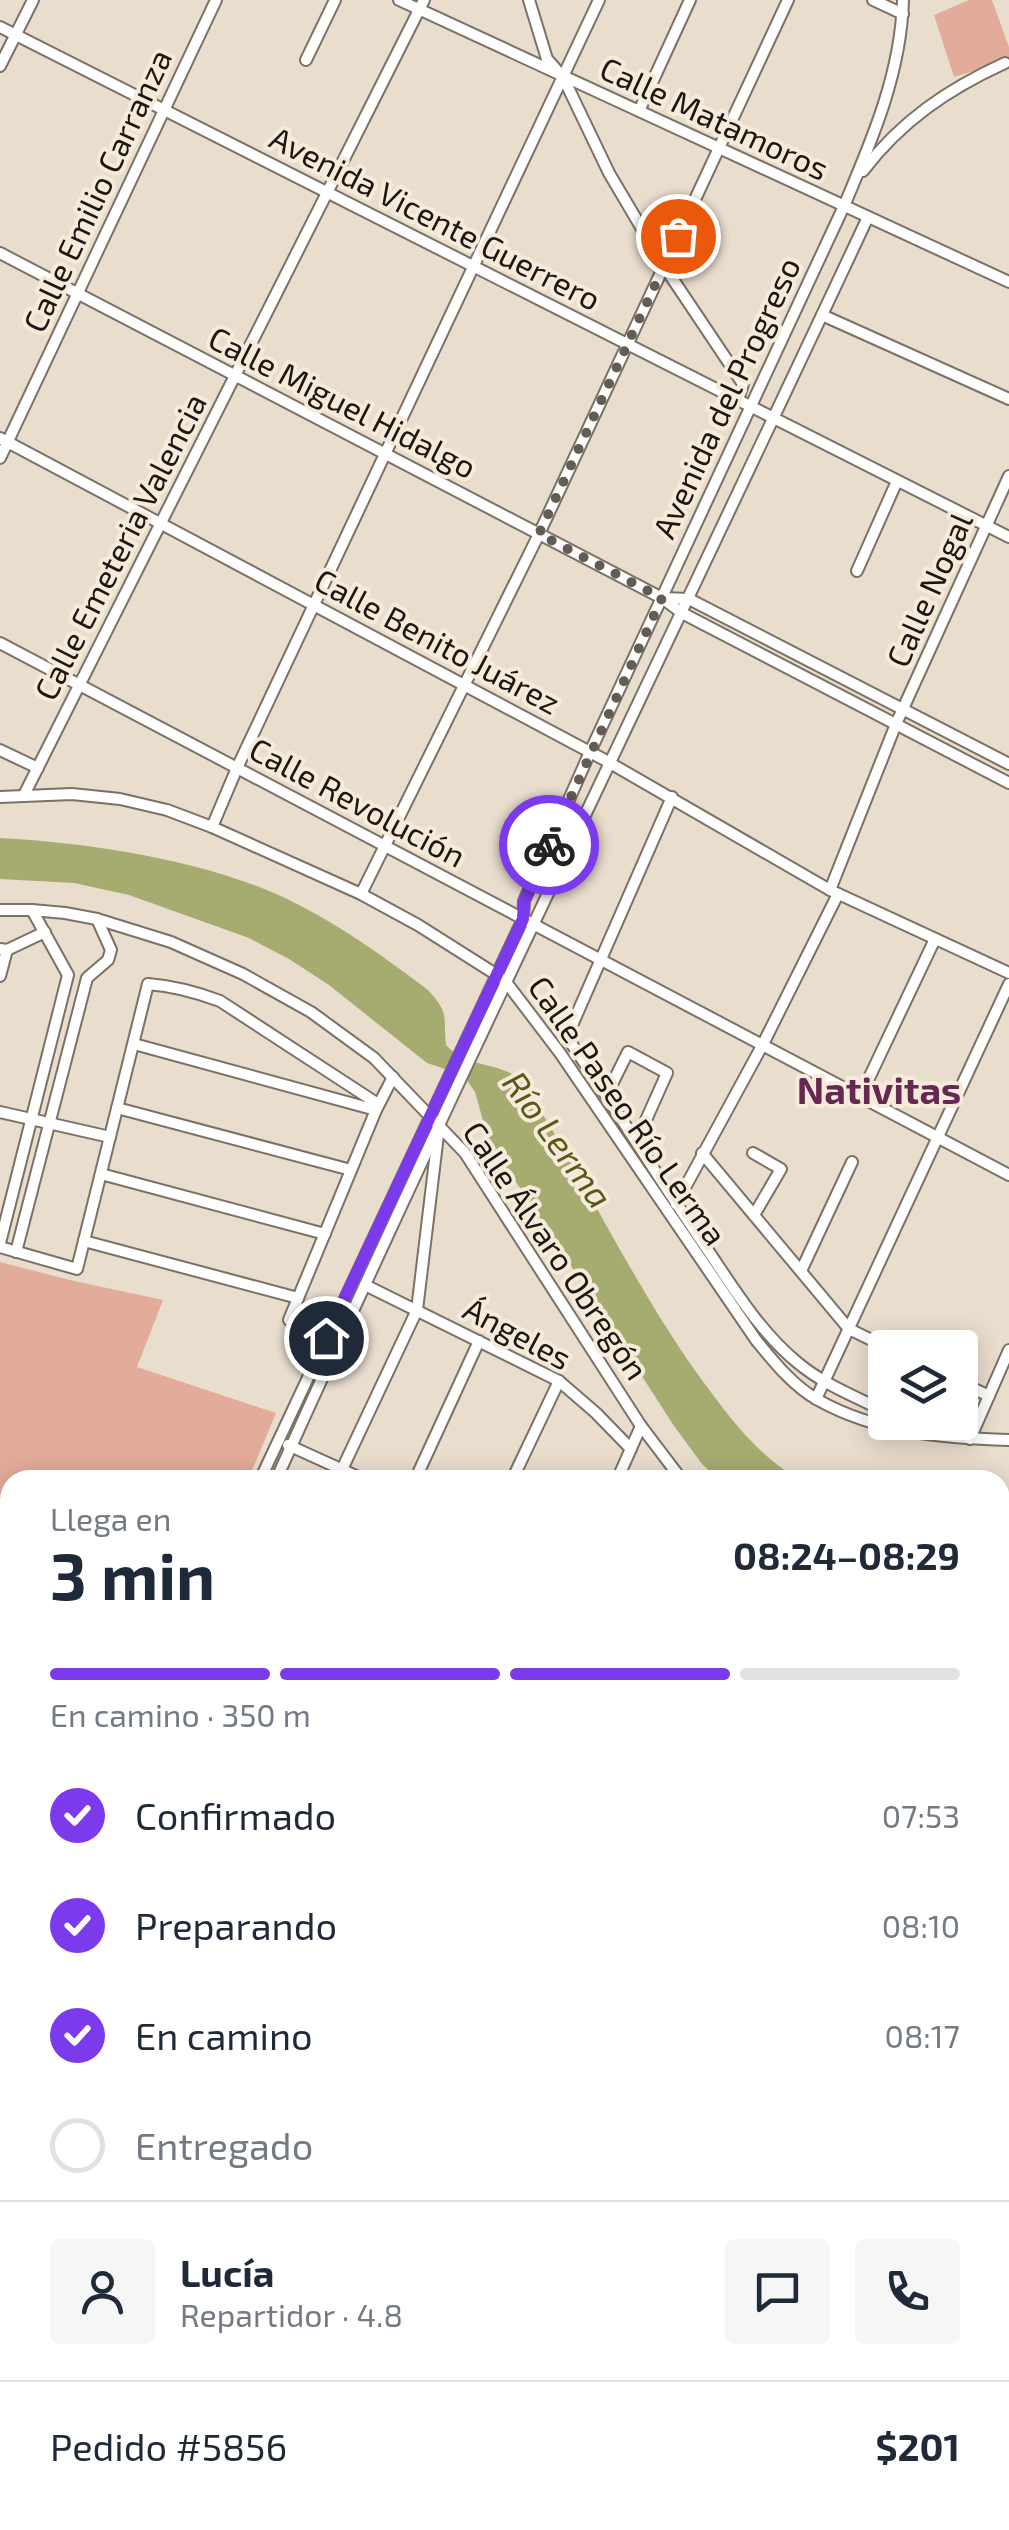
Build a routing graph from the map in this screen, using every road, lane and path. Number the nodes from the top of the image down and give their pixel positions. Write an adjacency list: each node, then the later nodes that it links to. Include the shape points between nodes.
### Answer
1 (34, 0): 14 (street)
2 (216, 0): 19 (street, Calle Emilio Carranza)
3 (335, 0): 15 (street)
4 (399, 0): 11 (street, Calle Matamoros)
5 (530, 0): 18 (street, via 547,59)
6 (599, 0): 18 (street)
7 (690, 0): 20 (street)
8 (788, 0): 21 (street)
9 (873, 0): 12 (street)
10 (903, 0): 12 (street, Avenida del Progreso)
11 (422, 5): 18 (street, Calle Matamoros); 23 (street, Calle Emeteria Valencia)
12 (902, 14): 22 (street, Avenida del Progreso, via 894,70)
13 (0, 27): 14 (street, Avenida Vicente Guerrero)
14 (16, 35): 17 (street); 19 (street, Avenida Vicente Guerrero)
15 (306, 60)
16 (1005, 63): 22 (street, via 904,124)
17 (0, 66)
18 (563, 77): 20 (street, Calle Matamoros); 27 (street); 28 (street)
19 (164, 110): 23 (street, Avenida Vicente Guerrero); 30 (street, Calle Emilio Carranza)
20 (639, 111): 21 (street, Calle Matamoros)
21 (719, 148): 24 (street, Calle Matamoros); 28 (street)
22 (853, 184): 24 (street, Avenida del Progreso)
23 (327, 192): 27 (street, Avenida Vicente Guerrero); 33 (street, Calle Emeteria Valencia)
24 (844, 206): 25 (street, Calle Matamoros); 36 (street, Avenida del Progreso)
25 (868, 217): 29 (street, Calle Matamoros); 31 (street, Avenida del Progreso)
26 (0, 253): 30 (street, Calle Miguel Hidalgo)
27 (474, 266): 32 (street, Avenida Vicente Guerrero); 39 (street)
28 (664, 266): 32 (street); 35 (street, via 743,384)
29 (1009, 282)
30 (78, 294): 33 (street, Calle Miguel Hidalgo); 38 (street, Calle Emilio Carranza)
31 (822, 315): 34 (street); 37 (street, Avenida del Progreso)
32 (628, 344): 35 (street, Avenida Vicente Guerrero); 45 (street)
33 (235, 376): 39 (street, Calle Miguel Hidalgo); 43 (street, Calle Emeteria Valencia)
34 (1009, 399)
35 (738, 400): 36 (street, Avenida Vicente Guerrero)
36 (751, 406): 37 (street, Avenida Vicente Guerrero); 48 (street, Avenida del Progreso)
37 (774, 418): 42 (street, Avenida Vicente Guerrero); 49 (street, Avenida del Progreso)
38 (4, 440): 40 (street, Calle Emilio Carranza); 43 (street, Calle Benito Juárez)
39 (385, 454): 45 (street, Calle Miguel Hidalgo); 50 (street)
40 (0, 458)
41 (1009, 476): 44 (street, Calle Nogal)
42 (898, 481): 44 (street, Avenida Vicente Guerrero); 47 (street)
43 (161, 523): 50 (street, Calle Benito Juárez); 53 (street, Calle Emeteria Valencia)
44 (986, 526): 46 (street, Avenida Vicente Guerrero); 55 (street, Calle Nogal)
45 (539, 534): 48 (street, Calle Miguel Hidalgo); 54 (street)
46 (1009, 537)
47 (857, 571)
48 (662, 598): 49 (street); 51 (street); 58 (street, Avenida del Progreso)
49 (689, 600): 51 (street, Avenida del Progreso); 55 (street)
50 (314, 605): 54 (street, Calle Benito Juárez); 62 (street)
51 (682, 613): 56 (street); 59 (street, Avenida del Progreso)
52 (0, 642): 53 (street, Calle Revolución)
53 (80, 684): 61 (street, Calle Emeteria Valencia); 62 (street, Calle Revolución)
54 (464, 685): 58 (street, Calle Benito Juárez); 68 (street)
55 (903, 709): 56 (street, Calle Nogal); 60 (street)
56 (896, 724): 63 (street); 69 (street, Calle Nogal)
57 (0, 750): 61 (street)
58 (590, 752): 59 (street, Calle Benito Juárez); 74 (street, Avenida del Progreso, via 524,902)
59 (609, 762): 66 (street, Calle Benito Juárez); 74 (street, Avenida del Progreso, via 543,908)
60 (1009, 764)
61 (38, 768): 64 (street, Calle Emeteria Valencia)
62 (237, 768): 67 (street); 68 (street, Calle Revolución)
63 (1009, 783)
64 (24, 795): 65 (street, Calle Paseo Río Lerma); 67 (street, Calle Paseo Río Lerma, via 120,799)
65 (0, 797)
66 (672, 798): 69 (street, Calle Benito Juárez); 78 (street)
67 (212, 827): 70 (street, Calle Paseo Río Lerma)
68 (384, 846): 70 (street); 74 (street, Calle Revolución)
69 (834, 892): 76 (street, Calle Benito Juárez); 86 (street, Calle Nogal)
70 (361, 894): 83 (street, Calle Paseo Río Lerma)
71 (0, 910): 72 (street, Calle Álvaro Obregón)
72 (32, 910): 73 (street, Calle Álvaro Obregón); 75 (street)
73 (97, 918): 82 (street, via 111,950); 87 (street, Calle Álvaro Obregón, via 243,974 311,1012)
74 (528, 922): 78 (street, Calle Revolución); 83 (street)
75 (44, 932): 77 (street); 80 (street)
76 (935, 938): 79 (street, Calle Benito Juárez); 89 (street)
77 (3, 950): 81 (street)
78 (601, 960): 86 (street, Calle Revolución); 88 (street, via 566,1040)
79 (1009, 973)
80 (68, 975): 82 (street); 93 (street)
81 (0, 976)
82 (86, 978): 95 (street)
83 (502, 978): 94 (street); 124 (street, Calle Paseo Río Lerma, via 756,1340)
84 (1009, 984): 97 (street)
85 (134, 1044): 90 (street); 90 (street, via 148,984 185,989 220,1001); 91 (street)
86 (763, 1044): 89 (street, Calle Revolución); 99 (street, Calle Nogal)
87 (392, 1077): 90 (street); 94 (street, Calle Álvaro Obregón)
88 (607, 1094): 98 (street); 98 (street, via 628,1052 667,1073)
89 (860, 1097): 97 (street, Calle Revolución)
90 (377, 1107): 102 (street)
91 (118, 1108): 96 (street); 102 (street)
92 (0, 1112): 93 (street)
93 (32, 1119): 95 (street); 109 (street)
94 (434, 1120): 112 (street); 114 (street); 128 (street, Calle Álvaro Obregón, via 465,1153); 130 (street)
95 (49, 1123): 96 (street); 110 (street)
96 (110, 1137): 103 (street)
97 (937, 1138): 104 (street, Calle Revolución); 116 (street)
98 (636, 1140): 105 (street)
99 (702, 1153): 105 (street, Calle Nogal); 106 (street)
100 (753, 1153): 106 (street, via 781,1169)
101 (852, 1162): 111 (street)
102 (351, 1170): 107 (street)
103 (101, 1174): 107 (street); 108 (street)
104 (1009, 1175)
105 (676, 1204): 121 (street, via 770,1338)
106 (754, 1215): 111 (street)
107 (324, 1234): 113 (street)
108 (84, 1241): 110 (street, via 77,1269); 113 (street)
109 (0, 1245): 110 (street)
110 (16, 1252)
111 (800, 1271): 116 (street)
112 (364, 1285): 114 (street, Ángeles); 132 (street)
113 (298, 1298): 115 (street)
114 (417, 1310): 118 (street, Ángeles); 137 (street)
115 (289, 1320)
116 (849, 1329): 117 (street); 121 (street)
117 (868, 1338)
118 (480, 1341): 120 (street, Ángeles); 138 (street)
119 (1009, 1350): 123 (street)
120 (559, 1381): 133 (street, Ángeles); 139 (street)
121 (824, 1383): 124 (street); 125 (street)
122 (978, 1391): 123 (street)
123 (989, 1396): 126 (street)
124 (816, 1399): 127 (street, Calle Paseo Río Lerma)
125 (868, 1403)
126 (978, 1421)
127 (868, 1422)
128 (641, 1426): 133 (street); 141 (street, Calle Álvaro Obregón)
129 (978, 1439): 131 (street, Calle Paseo Río Lerma)
130 (278, 1440): 132 (street); 134 (street)
131 (1009, 1440)
132 (292, 1446): 135 (street); 136 (street)
133 (631, 1449): 140 (street)
134 (264, 1470)
135 (281, 1470)
136 (332, 1470)
137 (342, 1470)
138 (420, 1470)
139 (517, 1470)
140 (622, 1470)
141 (674, 1470)

